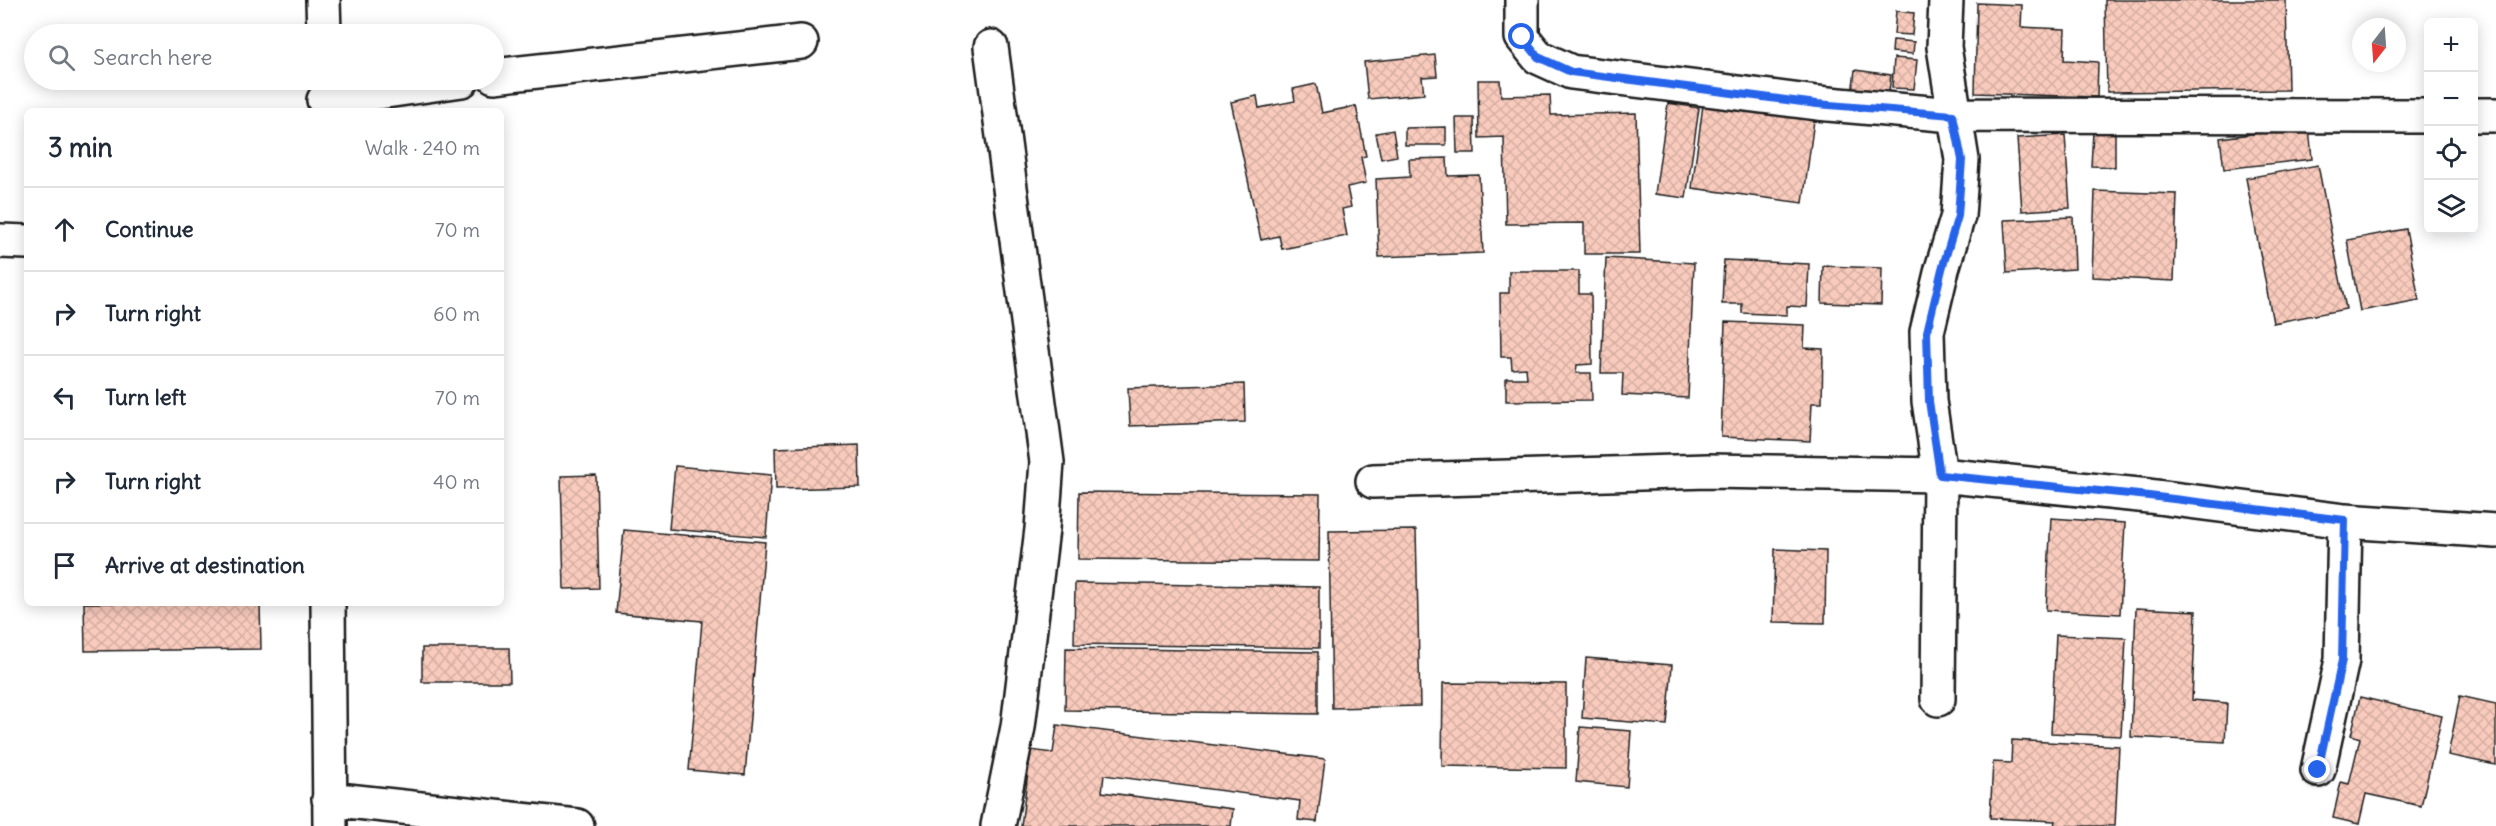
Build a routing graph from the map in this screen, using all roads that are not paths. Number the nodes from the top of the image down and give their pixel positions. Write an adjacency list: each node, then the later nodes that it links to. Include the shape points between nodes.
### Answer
1 (323, 0): 4 (street)
2 (1522, 0): 10 (street, via 1522,37 1538,57 1571,72 1817,104)
3 (1946, 0): 10 (street, via 1944,46)
4 (324, 24)
5 (801, 42): 7 (street)
6 (991, 48): 25 (street, via 1047,462 1018,727)
7 (504, 75)
8 (381, 90): 9 (street)
9 (324, 97)
10 (1953, 115): 12 (street); 16 (street, via 1962,160 1958,216 1927,332 1929,401)
11 (2496, 115): 13 (street)
12 (2424, 116)
13 (2478, 116)
14 (0, 241): 15 (street)
15 (24, 242)
16 (1940, 475): 17 (street, via 1708,471); 18 (street); 21 (street)
17 (1373, 481)
18 (2345, 520): 19 (street); 22 (street, via 2342,660)
19 (2496, 531)
20 (328, 606): 23 (street)
21 (1938, 699)
22 (2318, 770)
23 (330, 812): 24 (street)
24 (577, 826)
25 (998, 826)

